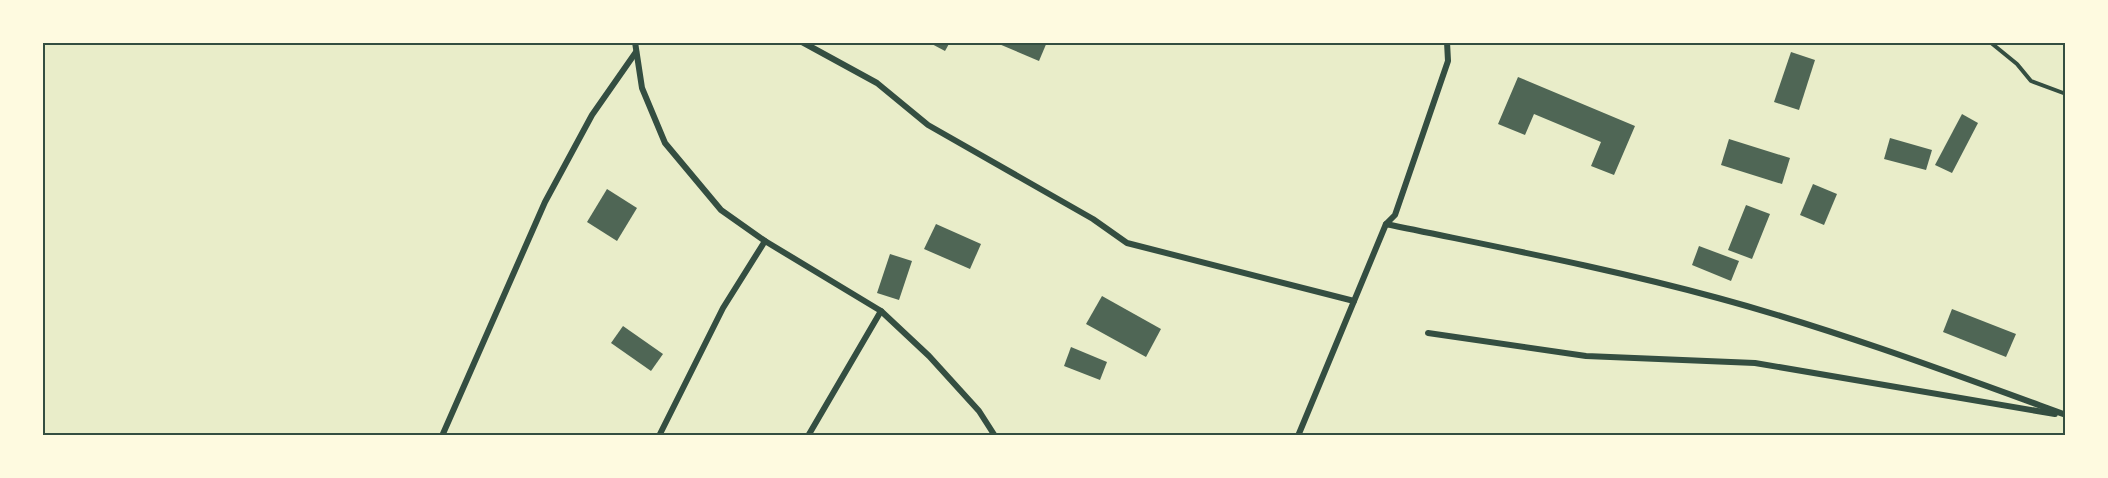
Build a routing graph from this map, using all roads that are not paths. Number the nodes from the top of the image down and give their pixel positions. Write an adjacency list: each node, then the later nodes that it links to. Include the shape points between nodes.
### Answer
1 (635, 42): 4 (street)
2 (801, 42): 7 (street, via 877,84 928,124 1093,219 1127,243)
3 (1447, 42): 5 (street, via 1448,62 1395,215)
4 (636, 52): 6 (street, via 642,88 665,144 721,210); 11 (street, via 592,115 545,202)
5 (1386, 224): 7 (street); 10 (street, via 1718,298 1909,357)
6 (765, 241): 8 (street); 12 (street, via 723,308)
7 (1354, 301): 15 (street)
8 (881, 311): 13 (street); 14 (street, via 929,356 979,411)
9 (1428, 333): 10 (street, via 1586,356 1755,363)
10 (2066, 416)
11 (442, 436)
12 (659, 436)
13 (808, 436)
14 (995, 436)
15 (1298, 436)

